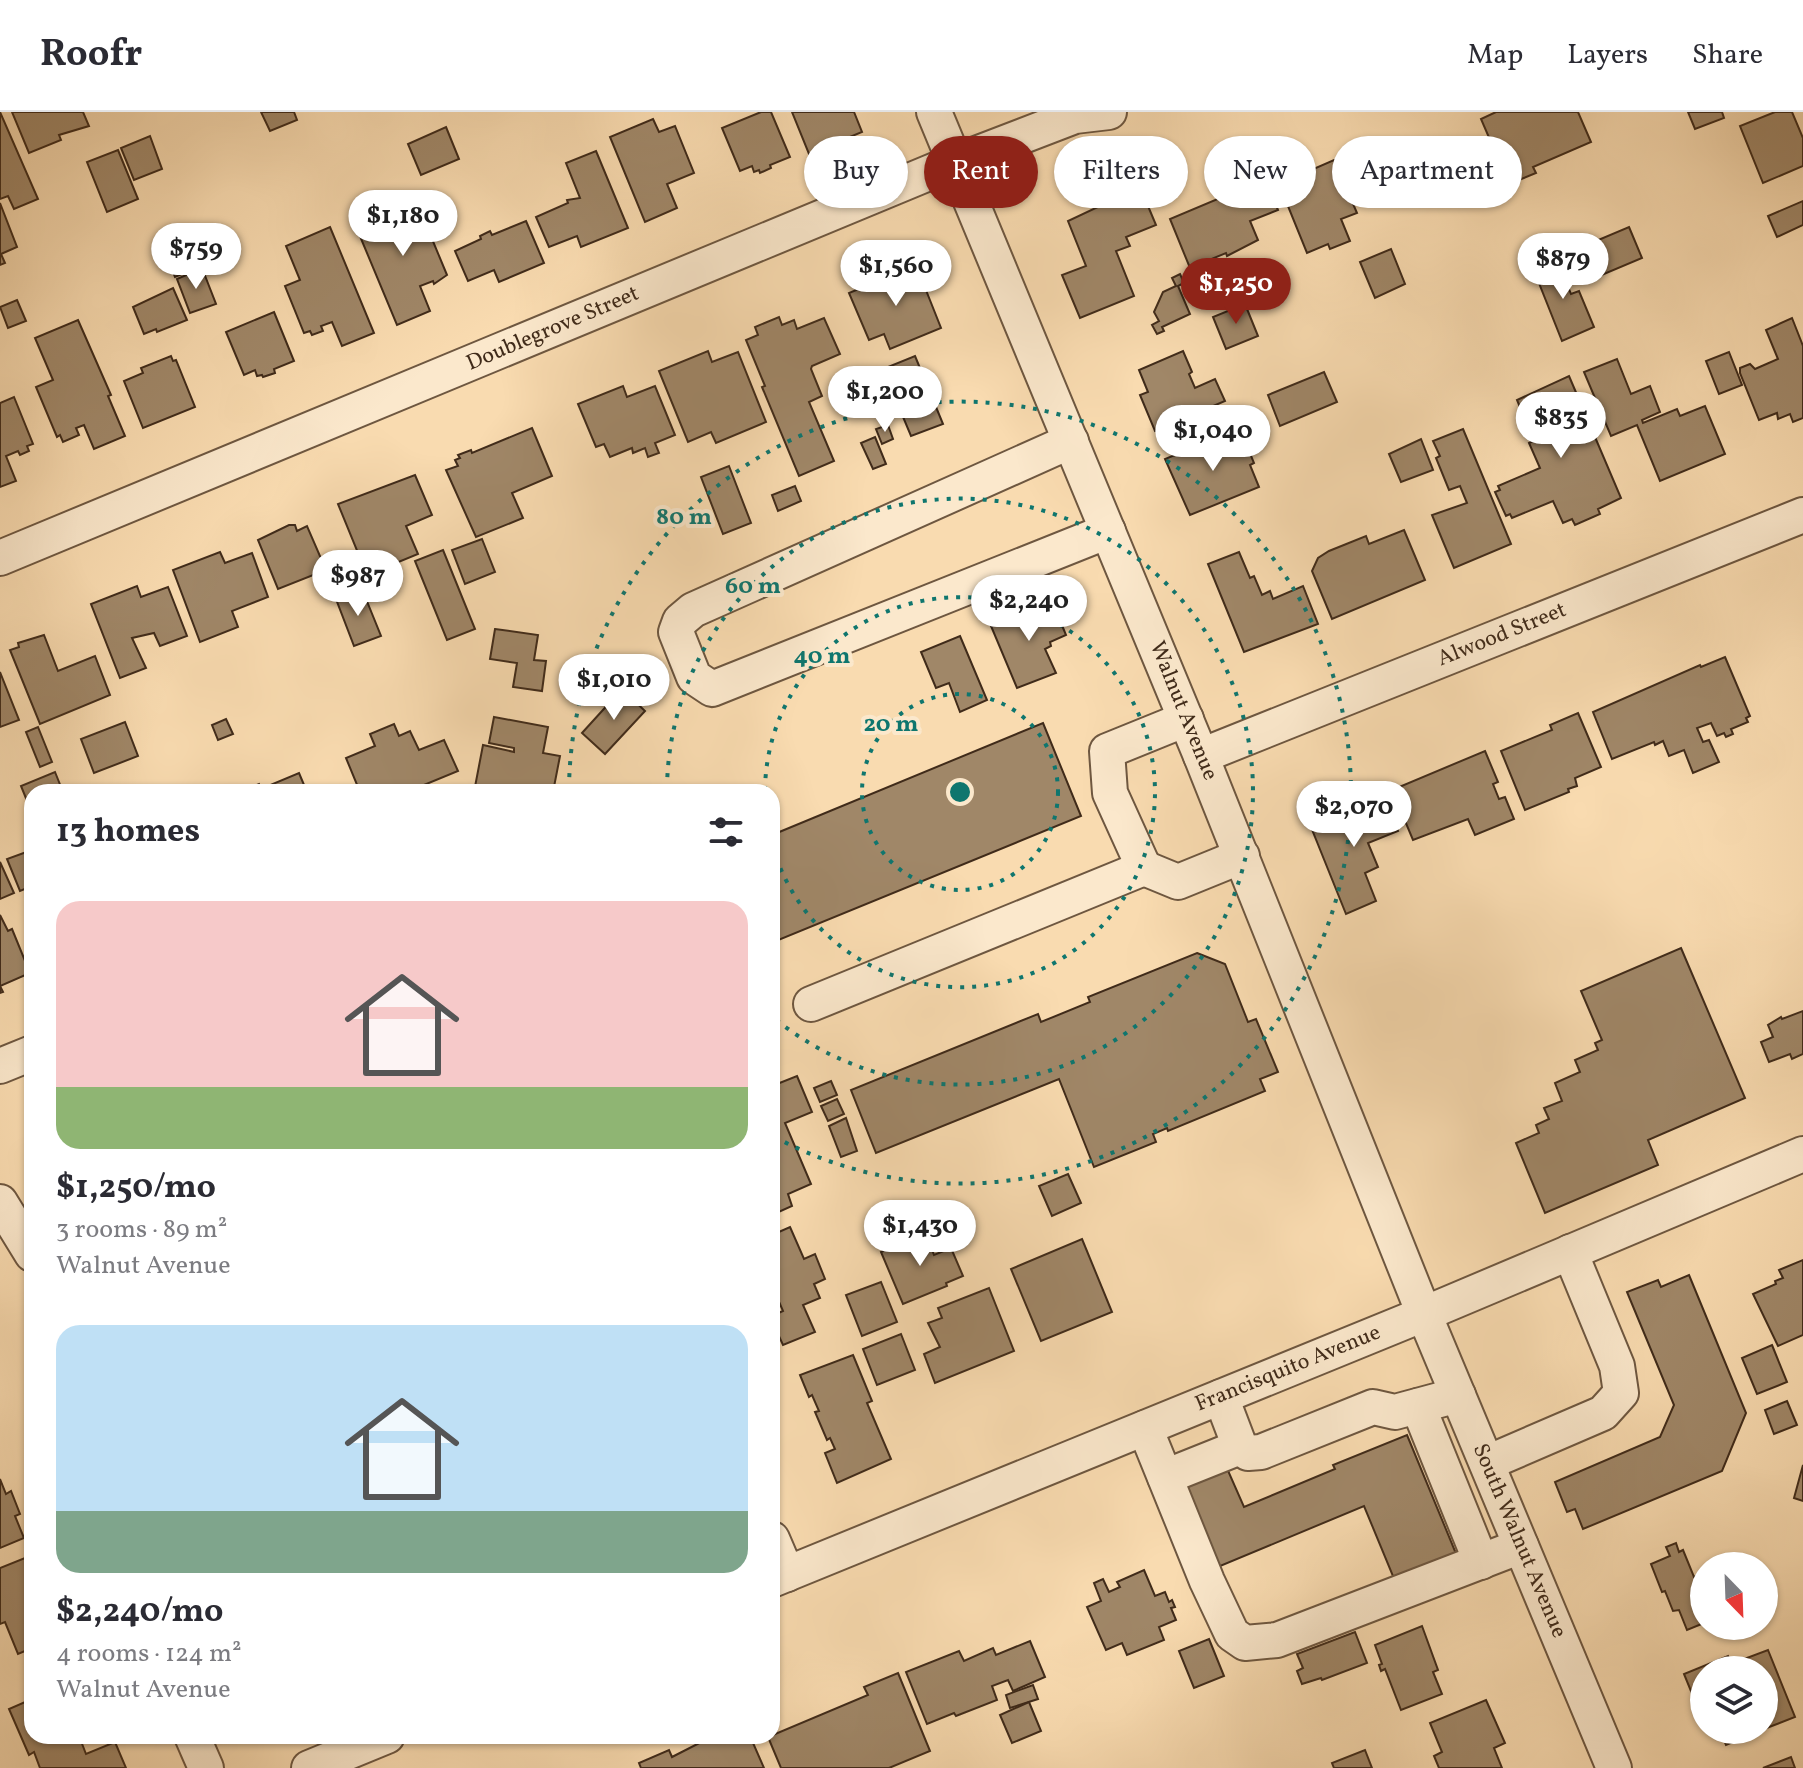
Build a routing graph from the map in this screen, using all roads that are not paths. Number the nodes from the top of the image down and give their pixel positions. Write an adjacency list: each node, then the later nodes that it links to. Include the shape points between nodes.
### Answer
1 (934, 112): 3 (street, Walnut Avenue)
2 (1109, 112): 4 (street, Doublegrove Street, via 1075,116)
3 (944, 136)
4 (1023, 136)
5 (924, 175): 10 (street, Doublegrove Street)
6 (974, 208): 7 (street, Walnut Avenue)
7 (1071, 441): 9 (street, Walnut Avenue); 9 (street, via 693,610 680,621 680,643 694,677 712,689)
8 (1803, 515): 12 (street, Alwood Street)
9 (1108, 531): 11 (street, Walnut Avenue)
10 (0, 558)
11 (1186, 719): 12 (street, Walnut Avenue); 14 (street, via 1107,751 1110,793)
12 (1201, 756): 13 (street, Walnut Avenue)
13 (1242, 856): 14 (street, via 1178,882); 22 (street, Walnut Avenue)
14 (1144, 868): 15 (street)
15 (811, 1004)
16 (24, 1056): 17 (street)
17 (0, 1066)
18 (1803, 1154): 21 (street, Francisquito Avenue)
19 (0, 1202): 20 (street)
20 (24, 1241)
21 (1570, 1252): 22 (street, Francisquito Avenue); 28 (street, via 1617,1366 1621,1393 1603,1413)
22 (1424, 1314): 23 (street, South Walnut Avenue); 24 (street, Francisquito Avenue)
23 (1458, 1395): 25 (street); 28 (street, South Walnut Avenue)
24 (1221, 1397): 26 (street, Francisquito Avenue); 27 (street)
25 (1418, 1406): 27 (street, via 1395,1412 1373,1407 1261,1452); 31 (street)
26 (1145, 1428): 29 (street); 32 (street, Francisquito Avenue)
27 (1240, 1447): 29 (street)
28 (1487, 1463): 30 (street, South Walnut Avenue)
29 (1165, 1477): 31 (street, via 1232,1634 1245,1643 1277,1640)
30 (1521, 1546): 31 (street); 37 (street, South Walnut Avenue)
31 (1481, 1562)
32 (780, 1577)
33 (196, 1744): 35 (street)
34 (368, 1744): 36 (street)
35 (206, 1768)
36 (309, 1768)
37 (1614, 1768)

